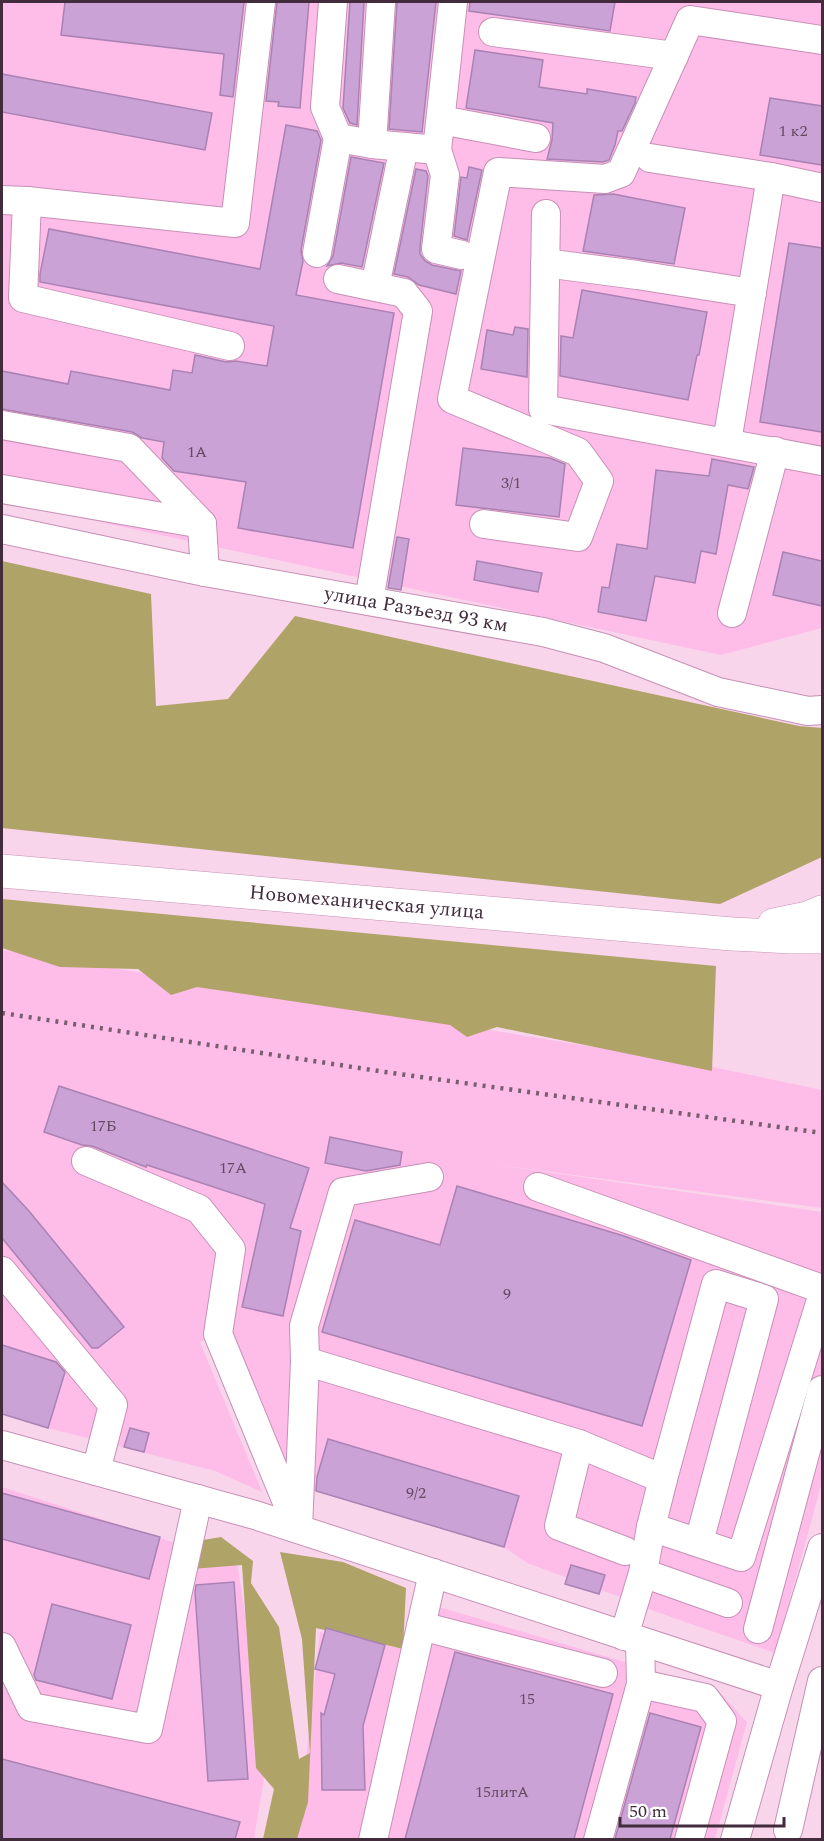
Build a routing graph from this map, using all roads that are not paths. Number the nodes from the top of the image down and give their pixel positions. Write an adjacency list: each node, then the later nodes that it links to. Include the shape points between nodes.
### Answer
1 (261, 2): 17 (street, via 235,223)
2 (333, 2): 9 (street, via 325,107)
3 (381, 2): 11 (street)
4 (453, 2): 8 (street)
5 (493, 32): 7 (street)
6 (822, 40): 7 (street, via 690,20)
7 (674, 56): 32 (street, via 621,173 605,179 498,171 452,399 579,452 599,481 578,537)
8 (441, 120): 10 (street); 13 (street)
9 (338, 138): 11 (street); 19 (street)
10 (536, 138)
11 (372, 144): 12 (street)
12 (404, 147): 13 (street); 22 (street)
13 (437, 150): 20 (street, via 445,175 436,249)
14 (650, 158): 15 (street)
15 (771, 177): 16 (street); 24 (street)
16 (822, 188)
17 (14, 201): 25 (street, via 23,298)
18 (546, 214): 21 (street)
19 (317, 253)
20 (462, 255)
21 (545, 263): 24 (street); 27 (street, via 543,409)
22 (378, 272)
23 (338, 279): 35 (street, via 404,293 418,311)
24 (752, 293): 27 (street)
25 (230, 346)
26 (2, 425): 31 (street, via 129,448)
27 (727, 442): 28 (street)
28 (775, 451): 29 (street); 36 (street)
29 (822, 460)
30 (2, 489): 31 (street)
31 (202, 524): 34 (street)
32 (484, 524)
33 (2, 529): 34 (street, улица Разъезд 93 км)
34 (206, 572): 35 (street, улица Разъезд 93 км)
35 (369, 601): 37 (street, улица Разъезд 93 км, via 543,632 604,648 718,692 808,711)
36 (732, 613)
37 (822, 710)
38 (2, 871): 40 (main road, Новомеханическая улица)
39 (822, 912): 40 (main road)
40 (732, 933): 41 (main road, Новомеханическая улица)
41 (822, 937)
42 (86, 1161): 58 (street, via 199,1209 231,1248 218,1334)
43 (429, 1177): 48 (street, via 343,1192 304,1326)
44 (538, 1187): 46 (street)
45 (2, 1271): 52 (street, via 113,1405)
46 (822, 1288)
47 (822, 1297): 53 (street)
48 (305, 1361): 50 (street); 58 (street)
49 (822, 1390): 55 (street)
50 (579, 1444): 54 (street); 61 (street, via 559,1526)
51 (2, 1445): 52 (street)
52 (96, 1471): 56 (street)
53 (767, 1478): 55 (street); 59 (street, via 741,1557)
54 (663, 1479): 57 (street); 59 (street, via 716,1284 764,1299)
55 (797, 1484): 66 (street)
56 (198, 1499): 58 (street); 68 (street, via 148,1729 31,1707)
57 (651, 1527): 59 (street); 63 (street)
58 (298, 1529): 62 (street)
59 (699, 1542)
60 (822, 1548): 72 (street)
61 (625, 1551)
62 (433, 1573): 65 (street); 67 (street)
63 (643, 1574): 64 (street); 67 (street)
64 (728, 1603)
65 (421, 1626): 69 (street); 74 (street)
66 (758, 1629)
67 (632, 1638): 71 (street); 72 (street)
68 (2, 1647)
69 (603, 1673)
70 (822, 1681): 73 (street)
71 (641, 1684): 75 (street); 76 (street, via 705,1698 723,1721)
72 (779, 1686): 77 (street)
73 (788, 1830)
74 (373, 1839)
75 (598, 1839)
76 (689, 1839)
77 (735, 1839)

